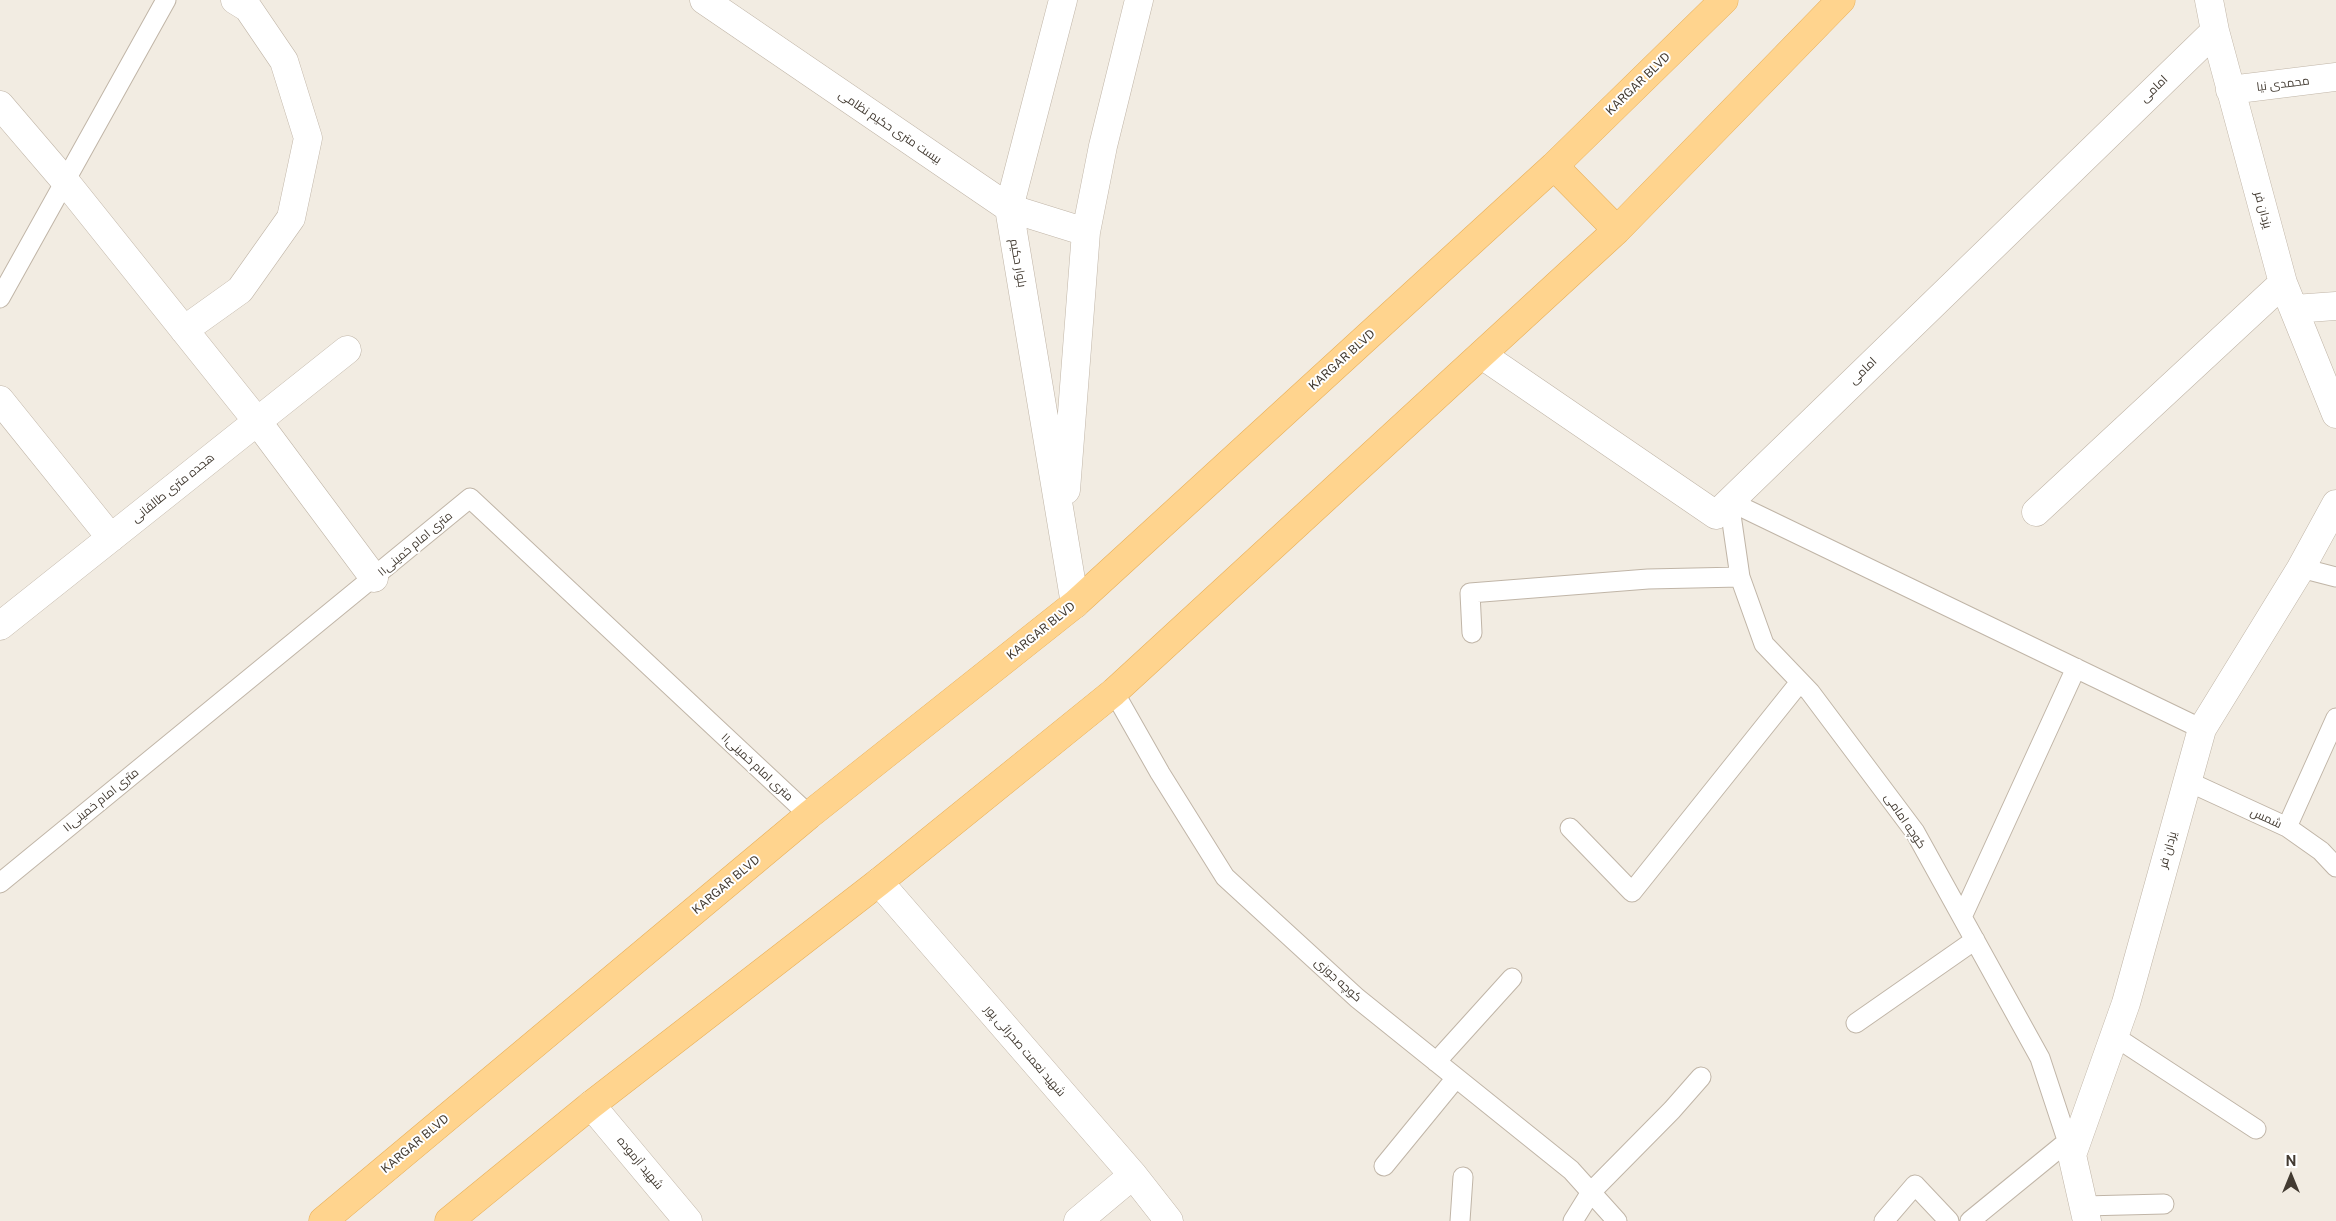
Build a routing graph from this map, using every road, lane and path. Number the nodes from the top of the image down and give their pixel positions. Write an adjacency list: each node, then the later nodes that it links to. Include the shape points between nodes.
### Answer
1 (166, 0): 14 (lane)
2 (235, 0): 22 (street, via 248,8 284,62 308,138 291,218 240,290)
3 (704, 0): 15 (street, بیست متری حکیم نظامی)
4 (1063, 0): 15 (street, بلوار حکیم)
5 (1139, 0): 17 (street, بلوار حکیم, via 1103,146)
6 (1724, 0): 13 (main road, KARGAR BLVD)
7 (1841, 0): 16 (main road)
8 (2209, 0): 9 (street, یزدان فر)
9 (2215, 30): 11 (street, یزدان فر); 28 (street, امامی)
10 (2336, 78): 11 (street, محمدی نیا)
11 (2230, 90): 18 (street, یزدان فر)
12 (0, 105): 14 (street)
13 (1554, 166): 16 (main road); 37 (main road, KARGAR BLVD)
14 (65, 181): 19 (lane); 22 (street)
15 (1008, 208): 17 (street, بیست متری حکیم نظامی); 31 (street, بلوار حکیم)
16 (1617, 230): 24 (main road)
17 (1086, 232): 31 (street, بلوار حکیم)
18 (2283, 283): 21 (street, یزدان فر); 30 (street)
19 (0, 298)
20 (2336, 306): 21 (street)
21 (2294, 309): 26 (street, یزدان فر)
22 (184, 330): 27 (street)
23 (347, 350): 27 (street, هجده متری طالقانی)
24 (1482, 355): 28 (street, امامی, via 1716,515); 42 (main road)
25 (0, 400): 32 (street)
26 (2334, 403)
27 (257, 421): 32 (street, هجده متری طالقانی); 36 (street)
28 (1729, 502): 34 (lane, کوچه امامی); 40 (lane)
29 (2336, 504): 33 (street, یزدان فر)
30 (2036, 512)
31 (1063, 531): 37 (street, بلوار حکیم)
32 (111, 538): 38 (street, هجده متری طالقانی)
33 (2301, 568): 35 (lane); 44 (street, یزدان فر)
34 (1740, 577): 39 (lane, via 1648,579 1470,593); 41 (lane, کوچه امامی, via 1764,644)
35 (2336, 577)
36 (374, 578): 46 (lane, ۱۱متری امام خمینی, via 470,498); 52 (lane, ۱۱متری امام خمینی)
37 (1075, 604): 46 (main road, KARGAR BLVD)
38 (0, 626)
39 (1472, 633)
40 (2076, 668): 44 (lane); 53 (lane)
41 (1800, 682): 48 (lane, via 1632,892); 53 (lane, کوچه امامی, via 1915,832)
42 (1114, 692): 51 (main road); 58 (lane, کوچه جوزی, via 1224,877 1357,998)
43 (2336, 718): 47 (lane)
44 (2202, 729): 45 (street, یزدان فر)
45 (2187, 781): 47 (lane, شمس); 57 (street, یزدان فر)
46 (809, 815): 70 (main road, KARGAR BLVD)
47 (2287, 827): 49 (lane, شمس)
48 (1570, 828)
49 (2329, 849): 50 (lane, شمس)
50 (2336, 867)
51 (879, 882): 61 (main road); 65 (street, شهید نعمت صحرائی پور)
52 (0, 883)
53 (1962, 917): 54 (lane, کوچه امامی)
54 (1974, 940): 56 (lane); 63 (lane, کوچه امامی, via 2040,1058)
55 (1512, 978): 58 (lane)
56 (1856, 1023)
57 (2114, 1036): 62 (lane); 63 (street, یزدان فر)
58 (1436, 1062): 60 (lane, کوچه جوزی)
59 (1701, 1077): 67 (lane)
60 (1456, 1078): 64 (lane); 67 (lane, کوچه جوزی, via 1571,1170)
61 (591, 1105): 71 (main road); 72 (street, شهید آزموده)
62 (2256, 1129)
63 (2070, 1148): 69 (street); 80 (lane)
64 (1384, 1166)
65 (1132, 1175): 73 (street); 74 (street, شهید نعمت صحرائی پور)
66 (1462, 1177): 75 (lane)
67 (1591, 1192): 76 (lane); 77 (lane, کوچه جوزی)
68 (2164, 1204): 69 (lane)
69 (2086, 1214)
70 (323, 1221)
71 (449, 1221)
72 (688, 1221)
73 (1078, 1221)
74 (1169, 1221)
75 (1460, 1221)
76 (1573, 1221)
77 (1617, 1221)
78 (1884, 1221): 79 (lane, via 1915,1185)
79 (1949, 1221)
80 (1970, 1221)

